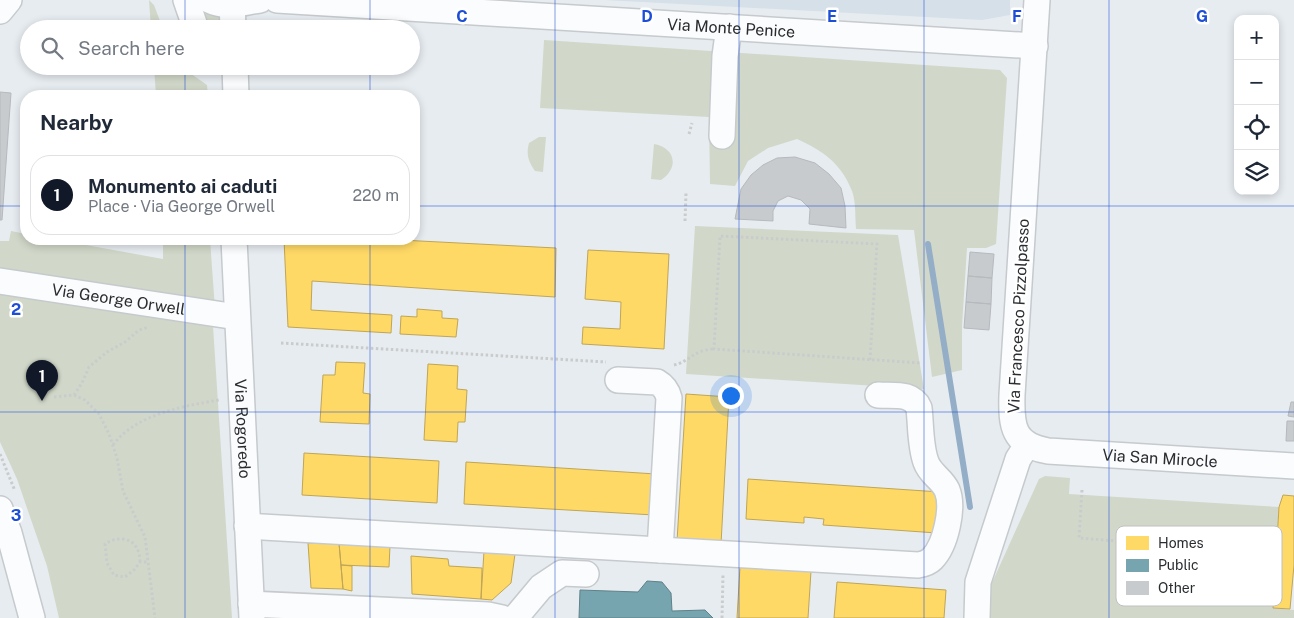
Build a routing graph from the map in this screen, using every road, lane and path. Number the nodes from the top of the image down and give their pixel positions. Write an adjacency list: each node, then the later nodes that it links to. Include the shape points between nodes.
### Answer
1 (9, 0): 7 (street)
2 (186, 0): 8 (street)
3 (260, 0): 6 (street)
4 (277, 0): 9 (street, Via Monte Penice)
5 (1037, 0): 10 (street, Via Francesco Pizzolpasso)
6 (227, 9)
7 (0, 12)
8 (193, 20)
9 (729, 27): 10 (street, Via Monte Penice); 13 (street)
10 (1035, 46): 31 (street, Via Francesco Pizzolpasso, via 1012,395 1013,426)
11 (692, 123): 12 (path)
12 (689, 134)
13 (722, 136)
14 (686, 193): 15 (path)
15 (686, 221)
16 (234, 245): 18 (street, Via Rogoredo)
17 (0, 281): 18 (street, Via George Orwell)
18 (237, 317): 35 (street, Via Rogoredo)
19 (157, 324): 26 (path, via 139,330 88,367)
20 (281, 343): 25 (path)
21 (714, 349): 22 (path); 22 (path, via 720,236 878,244); 24 (path, via 697,352 682,363)
22 (870, 360): 23 (path)
23 (920, 364)
24 (671, 366)
25 (615, 371): 37 (street, via 656,382 668,393)
26 (74, 395): 28 (path); 30 (path, via 85,400 99,414)
27 (878, 395): 37 (street, via 905,396 916,403 926,464 948,492 947,528 932,560 918,565)
28 (54, 398)
29 (225, 399): 30 (path, via 157,414 126,432)
30 (113, 446): 39 (path, via 123,491 145,537)
31 (1027, 446): 32 (street, Via San Mirocle, via 1048,451); 48 (street, via 1018,460 978,582)
32 (1294, 466)
33 (1082, 490): 36 (path, via 1079,538)
34 (0, 509): 43 (street)
35 (247, 526): 37 (street); 42 (street, Via Rogoredo)
36 (1116, 541)
37 (660, 550)
38 (140, 562): 38 (path, via 138,549 130,541 121,537 104,544 107,563 114,575 125,577); 39 (path)
39 (148, 562): 44 (path)
40 (724, 570): 47 (path)
41 (586, 574): 46 (street, via 562,573 552,568)
42 (252, 611): 45 (street, via 488,615)
43 (32, 618)
44 (155, 618)
45 (502, 618)
46 (515, 618)
47 (722, 618)
48 (977, 618)

